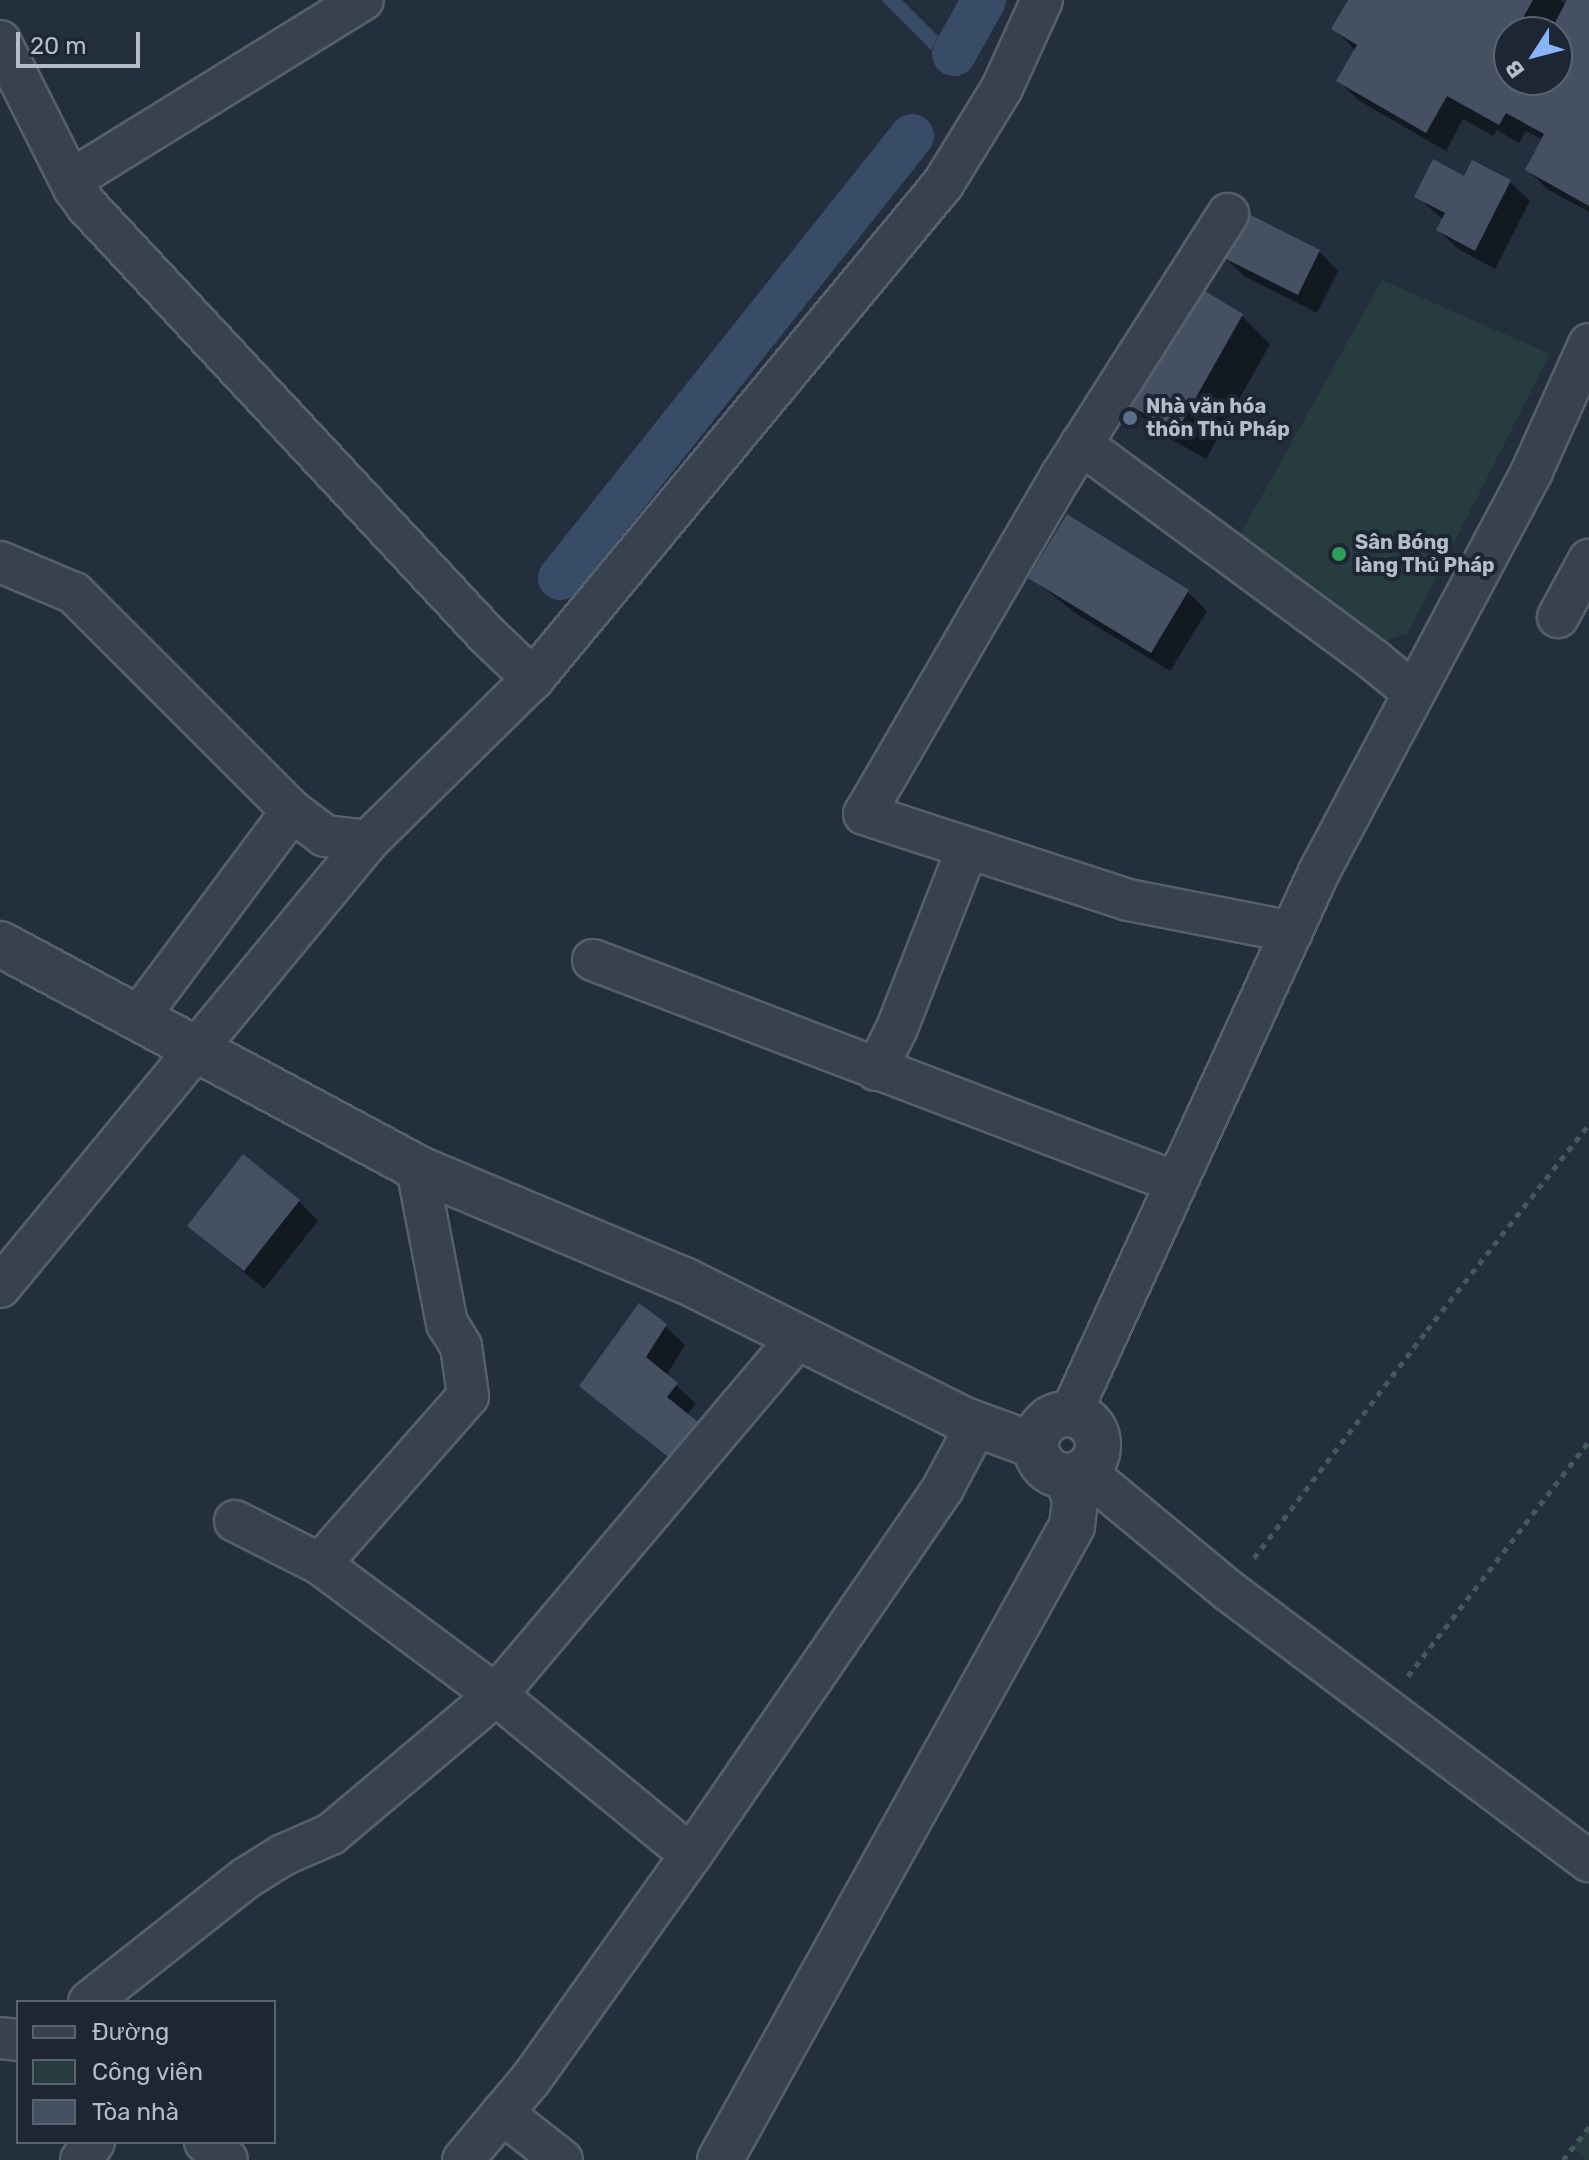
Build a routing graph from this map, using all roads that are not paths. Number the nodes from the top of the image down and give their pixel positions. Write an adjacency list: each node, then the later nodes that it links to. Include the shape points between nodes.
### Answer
1 (363, 0): 4 (street)
2 (1042, 0): 11 (street, via 996,99 943,184)
3 (0, 41): 4 (street)
4 (71, 180): 11 (street, via 88,207)
5 (1228, 214): 7 (street)
6 (1589, 344): 12 (street, via 1532,471)
7 (1081, 444): 12 (street); 15 (street, via 864,814)
8 (1589, 560): 10 (street)
9 (0, 562): 13 (street, via 74,593)
10 (1558, 617)
11 (533, 679): 14 (street)
12 (1414, 693): 16 (street, via 1371,768)
13 (292, 811): 14 (street, via 325,836); 19 (street)
14 (368, 841): 20 (street)
15 (967, 849): 16 (street, via 1128,900); 21 (street)
16 (1292, 932): 23 (street)
17 (0, 944): 19 (street)
18 (593, 960): 21 (street)
19 (137, 1019): 20 (street)
20 (197, 1047): 22 (street); 24 (street)
21 (876, 1070): 23 (street)
22 (417, 1168): 25 (street, via 684,1280); 31 (street, via 447,1324 461,1346 468,1396)
23 (1175, 1182): 26 (street)
24 (0, 1287)
25 (799, 1337): 27 (street); 32 (street)
26 (1070, 1415): 28 (street, via 1046,1423); 29 (street, via 1086,1421 1097,1441 1096,1457)
27 (977, 1424): 28 (street); 33 (street, via 943,1488)
28 (1036, 1446): 29 (street, via 1042,1464 1058,1475)
29 (1076, 1473): 34 (street); 41 (street, via 1072,1526)
30 (235, 1521): 31 (street)
31 (320, 1564): 32 (street)
32 (496, 1695): 33 (street); 35 (street, via 331,1834 246,1878)
33 (691, 1855): 36 (street)
34 (1589, 1861)
35 (92, 2000)
36 (502, 2113): 39 (street); 40 (street)
37 (207, 2144): 38 (street)
38 (227, 2160)
39 (463, 2160)
40 (562, 2160)
41 (720, 2160)

